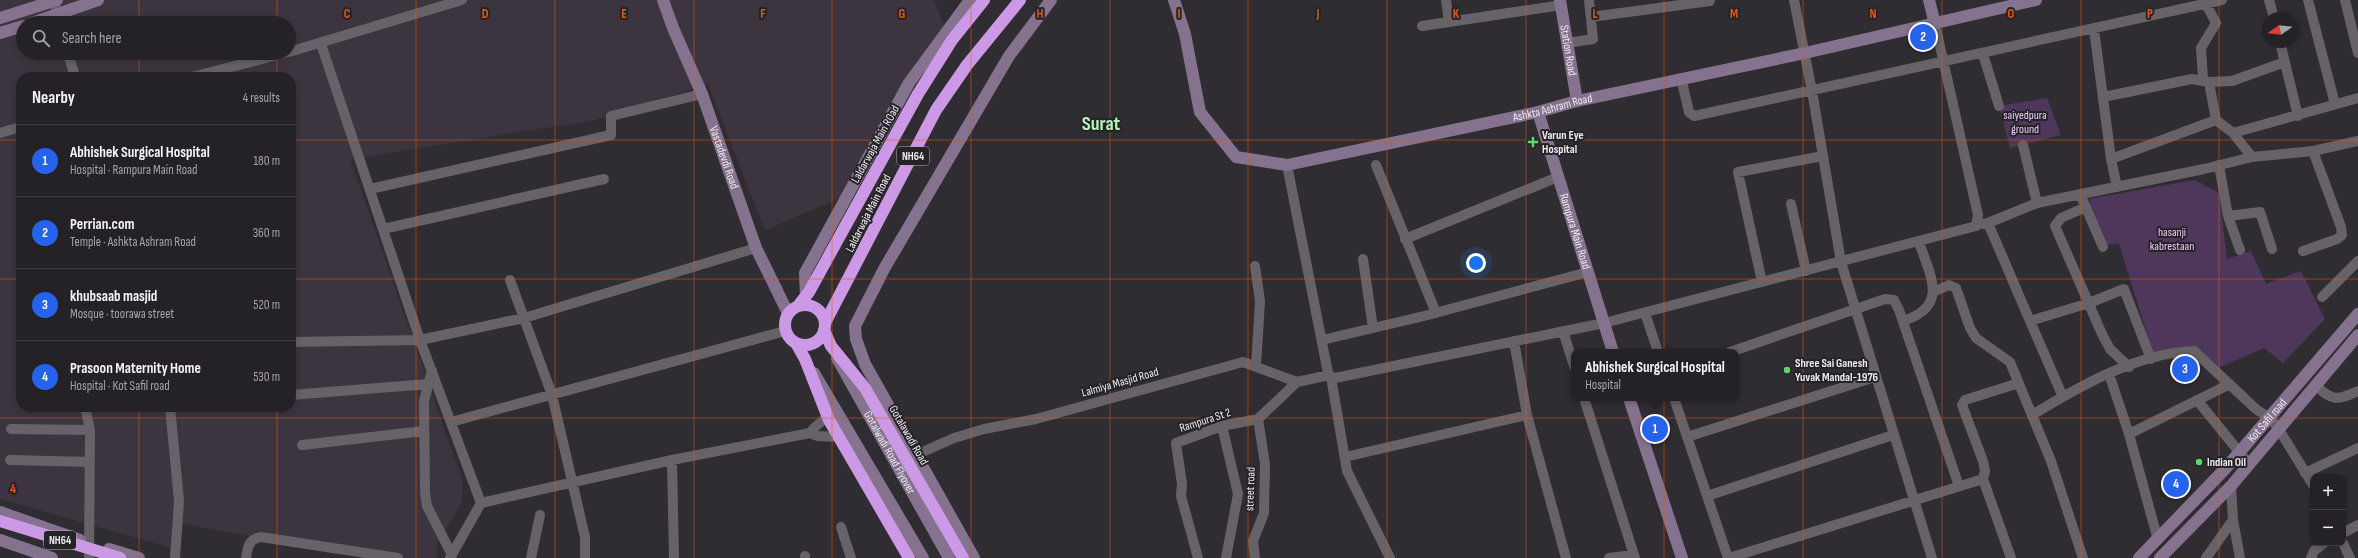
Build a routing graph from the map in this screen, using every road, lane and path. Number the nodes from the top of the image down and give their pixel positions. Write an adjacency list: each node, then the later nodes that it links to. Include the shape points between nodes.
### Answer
1 (98, 0): 24 (street)
2 (462, 0): 34 (street)
3 (663, 0): 49 (street, Vastadevdi Road)
4 (970, 0): 97 (street, via 909,83 804,273)
5 (984, 0): 97 (highway, Laldarwaja Main ROad / NH64, via 952,40 918,94)
6 (1020, 0): 109 (highway, Laldarwaja Main Road / NH64, via 967,65 936,110)
7 (1051, 0): 166 (street, via 1009,56 884,269 855,326 856,339 865,364)
8 (1174, 0): 67 (street, Ashkta Ashram Road, via 1185,34 1200,112 1236,157)
9 (1446, 0): 27 (street)
10 (1589, 0): 25 (street)
11 (1794, 0): 37 (street)
12 (1929, 0): 28 (street)
13 (2036, 0): 28 (street, Ashkta Ashram Road)
14 (2222, 0): 21 (street)
15 (2269, 0): 22 (street)
16 (2308, 0): 53 (street)
17 (2345, 0): 38 (street)
18 (56, 1): 23 (street); 26 (street)
19 (1710, 1): 25 (street)
20 (1561, 3): 27 (street); 33 (street, Station Road)
21 (2206, 4): 31 (street); 47 (street, via 2216,23 2201,48)
22 (2272, 12)
23 (58, 16)
24 (65, 16)
25 (1591, 17): 33 (street, via 1593,39)
26 (0, 18)
27 (1449, 22): 29 (street)
28 (1935, 24): 37 (street, Ashkta Ashram Road); 42 (street)
29 (1422, 26)
30 (16, 28): 32 (street)
31 (2094, 29): 39 (street); 50 (street)
32 (0, 33)
33 (1567, 43): 52 (street, Station Road)
34 (321, 44): 36 (street); 73 (street)
35 (2282, 48): 43 (street)
36 (296, 50)
37 (1805, 53): 46 (street, Ashkta Ashram Road); 48 (street)
38 (2358, 53)
39 (1983, 54): 42 (street); 54 (street)
40 (70, 60): 44 (street)
41 (258, 60): 45 (street)
42 (1945, 61): 48 (street); 79 (street, via 1978,215)
43 (2285, 62): 47 (street, via 2232,81); 56 (street)
44 (74, 72)
45 (211, 72)
46 (1681, 78): 48 (street, via 1689,112 1694,116); 52 (street, Ashkta Ashram Road)
47 (2206, 80): 50 (street, via 2183,80); 57 (street)
48 (1812, 91): 64 (street)
49 (702, 94): 73 (street, via 611,116 611,135); 84 (street, Vastadevdi Road)
50 (2104, 97): 66 (street)
51 (2358, 98): 53 (street)
52 (1577, 101): 55 (street, Ashkta Ashram Road)
53 (2335, 104): 56 (street)
54 (1999, 106)
55 (1538, 112): 67 (street, Ashkta Ashram Road); 70 (street, Rampura Main Road)
56 (2298, 116): 60 (street)
57 (2216, 120): 60 (street); 66 (street)
58 (16, 128): 59 (street)
59 (0, 133)
60 (2233, 133): 65 (street)
61 (2358, 141): 63 (street)
62 (2023, 145): 75 (street)
63 (2313, 151): 65 (street); 87 (street, via 2342,235)
64 (1823, 156): 90 (street); 95 (street, via 1738,172)
65 (2252, 157): 69 (street)
66 (2111, 159): 72 (street)
67 (1287, 165): 115 (street)
68 (1376, 165): 81 (street)
69 (2219, 165): 72 (street); 78 (street)
70 (1558, 177): 81 (street); 93 (street, Rampura Main Road)
71 (604, 178): 80 (street)
72 (2117, 187): 74 (street)
73 (370, 189): 80 (street)
74 (2080, 194): 75 (street); 77 (street)
75 (2037, 203): 79 (street)
76 (1791, 204): 92 (street)
77 (2086, 208): 83 (street); 99 (street, via 2061,218 2055,226)
78 (2228, 216): 85 (street); 86 (street, via 2260,212)
79 (1983, 224): 82 (street); 107 (street)
80 (383, 229): 114 (street)
81 (1405, 239): 102 (street)
82 (1919, 242): 90 (street); 96 (street)
83 (2103, 247)
84 (756, 248): 100 (street, Vastadevdi Road); 105 (street)
85 (2240, 250)
86 (2272, 250)
87 (2303, 251)
88 (1363, 259): 110 (street)
89 (2358, 261): 98 (street)
90 (1840, 262): 92 (street); 101 (street)
91 (1255, 266): 126 (street, via 1260,301)
92 (1806, 271): 95 (street)
93 (1588, 272): 102 (street); 108 (street, Rampura Main Road)
94 (510, 280): 105 (street)
95 (1762, 282): 103 (street)
96 (1935, 291): 106 (street, via 1933,300 1926,310 1917,317); 133 (street, via 1949,284 1956,288 1976,338 2010,362)
97 (806, 296): 100 (highway, Laldarwaja Main ROad / NH64)
98 (2322, 297)
99 (2088, 303): 107 (street); 125 (street, via 2124,289); 127 (street, via 2110,349)
100 (793, 310): 109 (highway, via 804,305 815,308 823,317); 111 (highway, NH64, via 785,319)
101 (1855, 311): 106 (street, via 1885,299 1894,300); 122 (street); 131 (street)
102 (1436, 313): 110 (street)
103 (1645, 313): 108 (street); 121 (street)
104 (2358, 314): 150 (street, Kot Safil road)
105 (524, 318): 114 (street); 139 (street)
106 (1903, 321): 176 (street)
107 (2030, 321): 140 (street)
108 (1604, 323): 112 (street); 120 (street, Rampura Main Road)
109 (824, 327): 118 (highway, NH64, via 816,342); 119 (highway, Gotalawadi Road)
110 (1373, 328): 115 (street)
111 (785, 331): 118 (highway); 139 (street)
112 (1563, 331): 116 (street); 123 (street)
113 (2358, 335): 136 (street, Kot Safil road)
114 (420, 340): 117 (street); 128 (street)
115 (1322, 340): 130 (street)
116 (1514, 341): 130 (street, via 1335,378); 147 (street)
117 (296, 342)
118 (796, 344): 124 (highway)
119 (832, 346): 209 (street, Gotalwadi Road Flyover, via 856,394); 210 (highway, Gotalawadi Road, via 865,388)
120 (1612, 349)
121 (1657, 349)
122 (1739, 349)
123 (1571, 356)
124 (805, 359): 149 (highway); 208 (street, Gotalwadi Road Flyover)
125 (2151, 359): 127 (street); 135 (street, via 2194,350)
126 (1256, 366): 132 (street, Lalmiya Masjid Road); 166 (street, Lalmiya Masjid Road, via 1243,362 1093,404 984,429 954,438)
127 (2128, 367): 129 (street)
128 (432, 370): 134 (street); 152 (street)
129 (2109, 374): 140 (street); 159 (street)
130 (1330, 376): 132 (street); 167 (street)
131 (1875, 377): 160 (street); 162 (street)
132 (1298, 382): 151 (street)
133 (2019, 382): 148 (street); 173 (street, via 1965,400 1962,405 1983,461)
134 (428, 384): 138 (street); 157 (street, via 424,401)
135 (2230, 384): 141 (street); 150 (street, via 2257,410)
136 (2315, 385): 137 (street, via 2338,399); 154 (street, Kot Safil road)
137 (2358, 391)
138 (296, 394)
139 (552, 395): 152 (street); 175 (street)
140 (2064, 397): 148 (street)
141 (2197, 400): 159 (street); 165 (street)
142 (1585, 401): 194 (street)
143 (1630, 401): 218 (street)
144 (1675, 401): 162 (street)
145 (86, 412): 156 (street)
146 (170, 412): 200 (street, via 179,501)
147 (1527, 415): 167 (street); 216 (street)
148 (2032, 416): 222 (street, via 2051,462)
149 (827, 417): 158 (street); 161 (highway)
150 (2269, 417): 154 (street); 165 (street, Kot Safil road)
151 (1258, 419): 153 (street, Rampura St 2); 214 (street, street road, via 1265,464 1264,513 1253,541)
152 (451, 422): 180 (street)
153 (1222, 426): 212 (street, Rampura St 2, via 1176,443 1182,484 1180,496); 213 (street, street road, via 1238,494)
154 (2278, 428): 171 (street, Kot Safil road); 172 (street)
155 (11, 429): 156 (street)
156 (90, 430): 170 (street)
157 (424, 431): 163 (street); 195 (street, via 427,506)
158 (810, 433): 161 (street); 169 (street)
159 (2129, 434): 190 (street)
160 (1893, 435): 178 (street); 179 (street)
161 (838, 437): 207 (highway)
162 (1687, 437): 178 (street)
163 (302, 446)
164 (2358, 448): 172 (street)
165 (2240, 452): 171 (street); 190 (street, Kot Safil road)
166 (918, 454): 211 (street)
167 (1345, 457): 215 (street, via 1347,471)
168 (10, 460): 170 (street)
169 (672, 460): 175 (street); 205 (street)
170 (90, 462): 191 (street)
171 (2249, 464): 177 (street, Kot Safil road)
172 (2305, 473): 174 (street)
173 (1983, 479): 176 (street); 221 (street)
174 (2310, 480)
175 (574, 482): 180 (street); 204 (street, via 585,536)
176 (1959, 486): 179 (street)
177 (2231, 486): 183 (street); 224 (street, Kot Safil road)
178 (1707, 496): 219 (street)
179 (1912, 500): 219 (street); 220 (street)
180 (481, 503): 195 (street)
181 (0, 512): 191 (street)
182 (540, 515): 203 (street)
183 (2233, 520): 225 (street); 226 (street)
184 (0, 521): 198 (highway, NH64)
185 (2358, 525): 188 (street)
186 (841, 527): 206 (street)
187 (0, 529): 197 (highway, NH64)
188 (2346, 531)
189 (0, 540): 196 (street)
190 (2158, 540): 223 (street, Kot Safil road)
191 (89, 543): 197 (street); 199 (street)
192 (2320, 546): 227 (street)
193 (2344, 546): 228 (street)
194 (1635, 556): 217 (street)
195 (451, 557)
196 (52, 558)
197 (90, 558)
198 (120, 558)
199 (139, 558)
200 (175, 558)
201 (246, 558): 202 (street, via 248,545 253,539 261,537)
202 (398, 558)
203 (531, 558)
204 (585, 558)
205 (674, 558)
206 (851, 558)
207 (909, 558)
208 (923, 558)
209 (949, 558)
210 (963, 558)
211 (974, 558)
212 (1198, 558)
213 (1226, 558)
214 (1255, 558)
215 (1390, 558)
216 (1566, 558)
217 (1609, 558)
218 (1682, 558)
219 (1729, 558)
220 (1932, 558)
221 (2011, 558)
222 (2083, 558)
223 (2139, 558)
224 (2160, 558)
225 (2206, 558)
226 (2240, 558)
227 (2311, 558)
228 (2350, 558)

